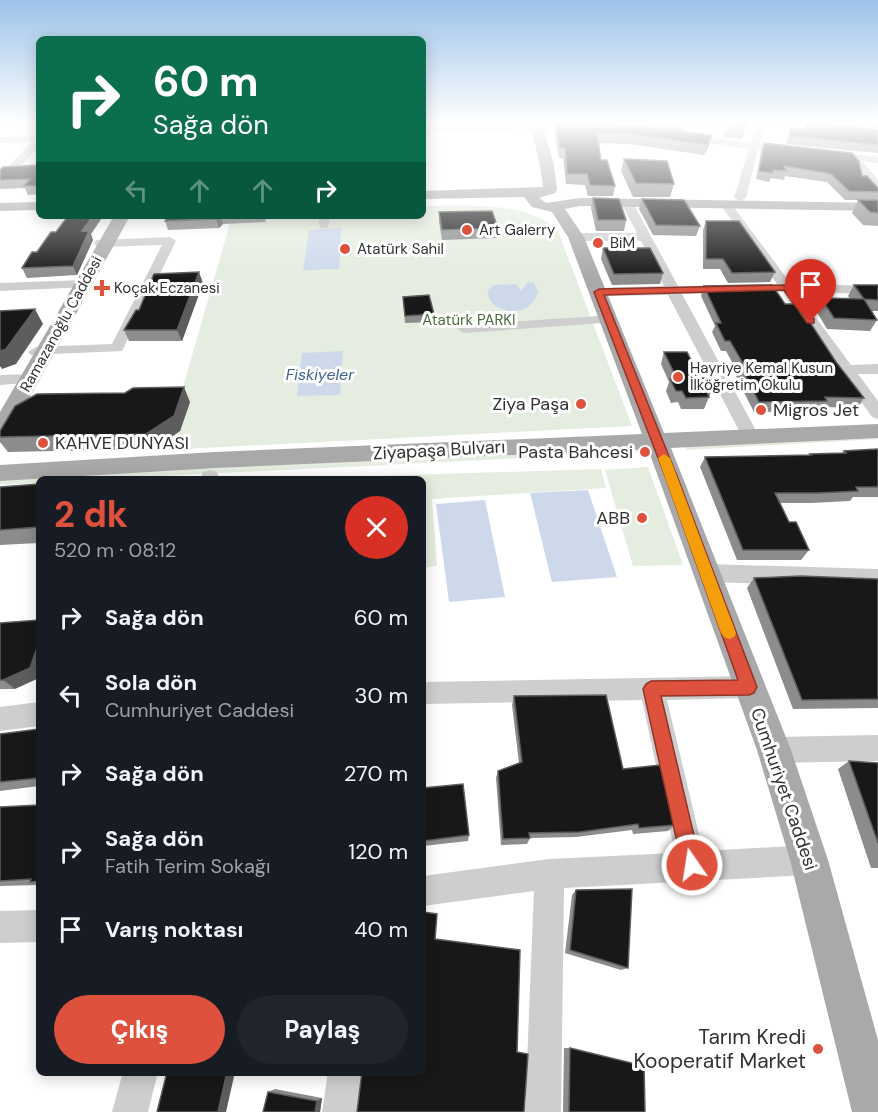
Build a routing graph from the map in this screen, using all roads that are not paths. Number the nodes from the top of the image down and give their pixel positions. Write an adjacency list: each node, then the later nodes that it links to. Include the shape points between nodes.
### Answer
1 (549, 175): 7 (main road, Cumhuriyet Caddesi)
2 (747, 175): 6 (street)
3 (868, 175): 4 (street)
4 (878, 187)
5 (426, 195): 7 (main road)
6 (740, 198): 7 (main road); 8 (main road)
7 (553, 199): 9 (main road); 10 (main road); 19 (main road, Cumhuriyet Caddesi)
8 (878, 200)
9 (426, 201)
10 (627, 203): 11 (main road); 20 (street)
11 (726, 204): 14 (main road); 24 (street)
12 (36, 206): 13 (main road)
13 (0, 207)
14 (878, 207)
15 (36, 212): 16 (main road)
16 (0, 213)
17 (114, 219): 21 (main road, Ramazanoğlu Caddesi)
18 (120, 219): 21 (main road, Ramazanoğlu Caddesi)
19 (576, 237): 20 (street); 27 (main road, Cumhuriyet Caddesi)
20 (644, 237): 26 (street)
21 (103, 242): 22 (main road, Ramazanoğlu Caddesi); 29 (street, via 170,241 117,348)
22 (79, 284): 23 (street); 29 (main road, Ramazanoğlu Caddesi)
23 (0, 287)
24 (787, 288): 25 (street); 26 (street); 31 (street)
25 (878, 290)
26 (674, 291): 27 (street); 38 (street)
27 (598, 306): 28 (street); 39 (main road, Cumhuriyet Caddesi)
28 (464, 329)
29 (40, 352): 32 (main road, Ramazanoğlu Caddesi)
30 (878, 369): 31 (street)
31 (846, 370): 35 (street)
32 (25, 379): 33 (street); 34 (main road, Ramazanoğlu Caddesi); 36 (main road, Ramazanoğlu Caddesi)
33 (0, 380)
34 (0, 412)
35 (878, 413)
36 (0, 431)
37 (878, 431): 38 (main road, Ziyapaşa Bulvarı)
38 (751, 438): 39 (main road, Ziyapaşa Bulvarı)
39 (660, 448): 40 (main road, Ziyapaşa Bulvarı); 41 (main road, Ziyapaşa Bulvarı, via 227,460); 42 (main road, Ziyapaşa Bulvarı); 45 (main road, Cumhuriyet Caddesi)
40 (878, 448)
41 (0, 473)
42 (233, 476)
43 (36, 487): 44 (main road)
44 (0, 489)
45 (707, 573): 46 (street); 47 (main road, Cumhuriyet Caddesi)
46 (878, 578)
47 (749, 687): 48 (street); 53 (main road, Cumhuriyet Caddesi)
48 (651, 689): 49 (street); 55 (street)
49 (426, 693)
50 (36, 714): 51 (street)
51 (0, 719)
52 (878, 748): 53 (street)
53 (774, 750): 54 (main road, Cumhuriyet Caddesi)
54 (809, 860): 55 (street); 60 (main road, Cumhuriyet Caddesi)
55 (692, 865): 56 (street)
56 (549, 874): 57 (street); 65 (street)
57 (426, 891)
58 (36, 926): 59 (street)
59 (0, 927)
60 (869, 1056): 66 (main road, Cumhuriyet Caddesi)
61 (140, 1076): 63 (street)
62 (345, 1076): 64 (street)
63 (130, 1112)
64 (339, 1112)
65 (543, 1112)
66 (875, 1112)

